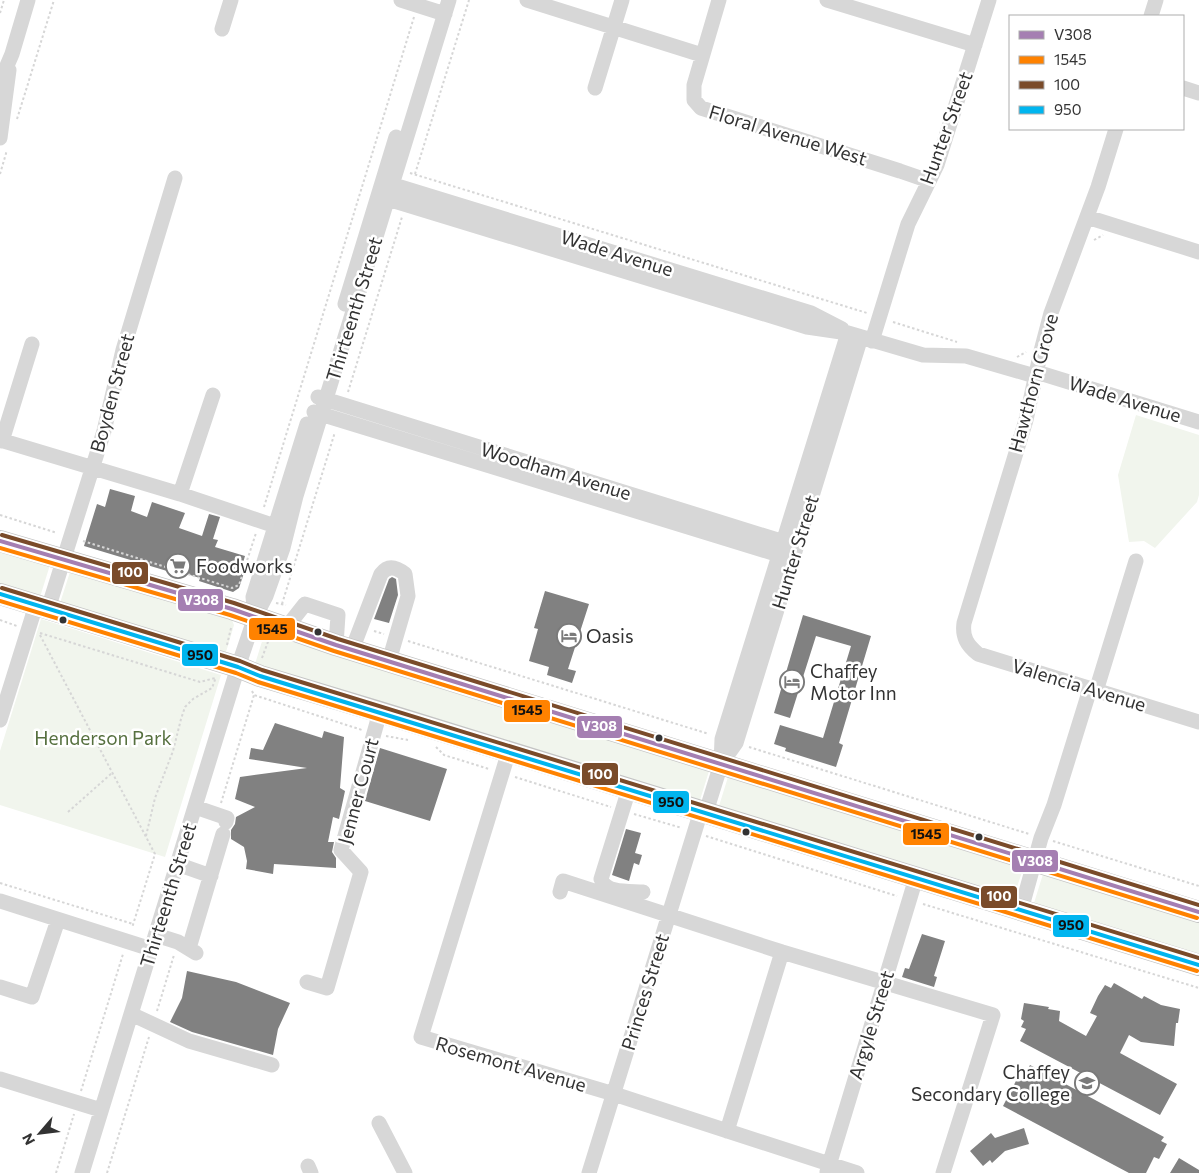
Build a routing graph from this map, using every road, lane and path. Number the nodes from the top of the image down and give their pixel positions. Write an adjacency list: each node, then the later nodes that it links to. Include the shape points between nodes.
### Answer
1 (4, 0): 15 (path)
2 (28, 0): 20 (street)
3 (54, 0): 26 (path)
4 (231, 0): 18 (street)
5 (401, 0): 13 (street)
6 (469, 0): 31 (path)
7 (527, 0): 17 (street)
8 (622, 0): 17 (street)
9 (719, 0): 21 (street, Floral Avenue West)
10 (827, 0): 19 (street)
11 (989, 0): 19 (street, Hunter Street)
12 (1156, 0): 16 (street)
13 (417, 5): 14 (street); 56 (path)
14 (442, 6): 29 (street, Thirteenth Street); 34 (street, Thirteenth Street)
15 (0, 13)
16 (1151, 15)
17 (614, 27): 21 (street); 23 (street)
18 (222, 29)
19 (975, 45): 33 (street, Hunter Street)
20 (6, 52): 22 (street); 28 (street)
21 (702, 55): 33 (street, Floral Avenue West, via 693,92 694,100 701,108)
22 (0, 82)
23 (595, 88)
24 (1184, 88): 25 (street)
25 (1199, 93)
26 (17, 119)
27 (1116, 130): 36 (street, Hawthorn Grove)
28 (4, 142): 30 (path)
29 (397, 169): 31 (path); 34 (street, Thirteenth Street)
30 (0, 174)
31 (415, 174): 40 (path)
32 (175, 178): 53 (street, Boyden Street, via 123,350)
33 (929, 182): 40 (street, Hunter Street, via 908,224)
34 (385, 190): 35 (street, Wade Avenue); 41 (street, Wade Avenue, via 811,313); 48 (street, Thirteenth Street)
35 (406, 205): 41 (street, Wade Avenue, via 807,327); 49 (path)
36 (1087, 217): 39 (street); 46 (street, Hawthorn Grove, via 1051,313)
37 (1105, 234): 38 (path)
38 (1090, 241)
39 (1199, 252)
40 (879, 318): 41 (street, Hunter Street); 42 (path)
41 (860, 337): 46 (street, Wade Avenue, via 923,355 966,356); 60 (street, Hunter Street)
42 (962, 343)
43 (32, 344): 52 (street)
44 (1028, 351): 45 (path)
45 (1014, 358)
46 (1036, 374): 51 (street, Wade Avenue); 69 (street, Hawthorn Grove, via 1026,420 964,622)
47 (212, 395): 54 (street)
48 (321, 398): 49 (street, Woodham Avenue); 50 (street, Thirteenth Street)
49 (341, 412): 50 (street, Woodham Avenue); 60 (street, Woodham Avenue); 66 (path)
50 (317, 413): 57 (street, Thirteenth Street, via 296,496)
51 (1199, 422)
52 (1, 441): 53 (street)
53 (92, 468): 54 (street); 58 (street, Boyden Street)
54 (180, 494): 56 (street)
55 (0, 515): 58 (path)
56 (259, 521): 57 (street); 58 (path, via 239,584 232,588)
57 (281, 528): 66 (street, Thirteenth Street, via 253,597)
58 (74, 538): 61 (street, Boyden Street)
59 (0, 541): 61 (highway)
60 (788, 550): 79 (street, Hunter Street)
61 (62, 560): 64 (street, Boyden Street); 66 (highway)
62 (1136, 561): 73 (street)
63 (0, 594): 64 (highway)
64 (42, 607): 72 (highway); 75 (street, Boyden Street)
65 (301, 608): 66 (street); 66 (path); 70 (street, via 305,604 338,615)
66 (268, 612): 70 (highway); 72 (street, Thirteenth Street); 72 (path); 72 (path, via 221,655)
67 (361, 626): 68 (path); 68 (street, via 381,574 385,569 398,569 405,574 408,596); 70 (street)
68 (395, 637): 71 (street); 79 (path)
69 (965, 640): 73 (street, Valencia Avenue, via 978,654)
70 (344, 648): 71 (highway)
71 (389, 661): 82 (highway)
72 (236, 674): 74 (highway); 77 (path, via 254,695); 83 (path, via 200,682 39,633); 86 (street, Thirteenth Street); 91 (path, via 192,699 185,707)
73 (1093, 690): 76 (street, Valencia Avenue); 92 (street)
74 (380, 712): 77 (street, Jenner Court); 81 (highway)
75 (0, 720)
76 (1199, 722)
77 (373, 733): 78 (path); 112 (street, Jenner Court, via 341,850 361,872 327,988)
78 (415, 741)
79 (729, 741): 82 (street, Hunter Street); 92 (path)
80 (432, 744): 84 (path, via 444,755)
81 (509, 752): 84 (street, Rosemont Avenue); 85 (highway)
82 (721, 764): 88 (street, Hunter Street); 93 (highway)
83 (112, 773): 89 (path); 91 (path)
84 (503, 773): 87 (path); 119 (street, Rosemont Avenue, via 421,1037)
85 (628, 788): 87 (street); 88 (highway)
86 (195, 808): 94 (street, Thirteenth Street); 95 (street, via 227,818)
87 (622, 810): 90 (path); 100 (street, via 602,883 623,891)
88 (704, 811): 90 (street, Princes Street); 96 (highway)
89 (68, 812)
90 (694, 832): 101 (path); 105 (street, Princes Street)
91 (146, 836): 107 (path, via 155,854)
92 (1044, 838): 93 (street); 98 (path)
93 (1036, 862): 103 (street); 104 (highway)
94 (178, 864): 95 (street); 109 (street, Thirteenth Street)
95 (211, 876): 109 (street, via 193,951 178,942)
96 (916, 878): 101 (street, Argyle Street); 103 (highway)
97 (0, 883): 107 (path)
98 (1199, 886)
99 (560, 892): 105 (street, via 563,881)
100 (643, 892)
101 (910, 900): 113 (street, Argyle Street); 115 (path)
102 (0, 901): 106 (street)
103 (1021, 910): 111 (highway)
104 (1199, 912)
105 (670, 914): 110 (street); 119 (street, Princes Street)
106 (58, 920): 108 (street); 114 (street, via 32,997)
107 (133, 924): 108 (path)
108 (127, 942): 109 (street); 120 (path)
109 (154, 942): 116 (street, Thirteenth Street)
110 (782, 952): 113 (street); 123 (street)
111 (1199, 965)
112 (307, 982)
113 (884, 983): 124 (street, Argyle Street); 130 (street, via 993,1015)
114 (0, 987)
115 (1199, 988)
116 (131, 1014): 117 (street, via 189,1041); 121 (street, Thirteenth Street)
117 (272, 1065)
118 (0, 1079): 120 (street)
119 (614, 1094): 123 (street, Rosemont Avenue); 128 (street, Princes Street)
120 (77, 1103): 121 (street); 125 (path)
121 (101, 1110): 126 (street, Thirteenth Street)
122 (379, 1123): 127 (street)
123 (726, 1130): 124 (street, Rosemont Avenue)
124 (828, 1168): 129 (street, Rosemont Avenue)
125 (56, 1173)
126 (82, 1173)
127 (405, 1173)
128 (589, 1173)
129 (857, 1173)
130 (943, 1173)

